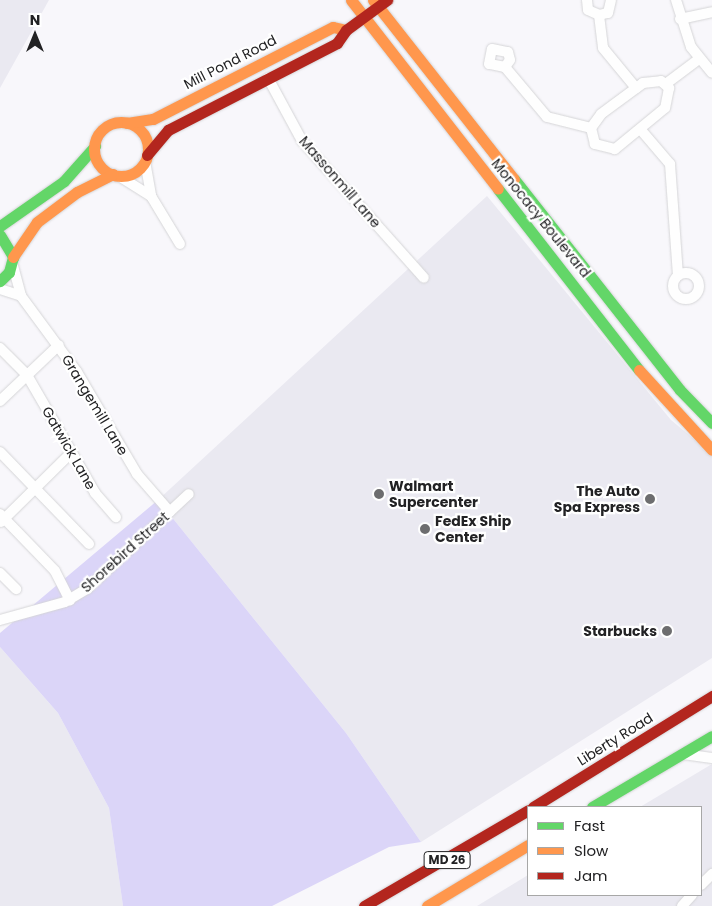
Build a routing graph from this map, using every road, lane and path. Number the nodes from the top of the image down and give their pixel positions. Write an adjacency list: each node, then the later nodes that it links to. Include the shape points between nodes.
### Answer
1 (350, 0): 8 (main road, Monocacy Boulevard)
2 (587, 0): 7 (street, via 588,10)
3 (611, 0): 7 (street, via 608,13)
4 (676, 0): 9 (street)
5 (379, 2): 8 (main road, Mill Pond Road); 37 (main road, Monocacy Boulevard, via 680,390)
6 (712, 12): 9 (street)
7 (598, 16): 16 (street, via 604,48)
8 (365, 18): 10 (main road, Mill Pond Road); 38 (main road, Monocacy Boulevard, via 675,415)
9 (680, 19): 11 (street)
10 (346, 30): 14 (main road, Mill Pond Road, via 337,43); 17 (main road, Mill Pond Road, via 333,27 153,119)
11 (700, 59): 13 (street); 15 (street)
12 (504, 67): 18 (street, via 547,117)
13 (712, 73)
14 (268, 78): 21 (main road, Mill Pond Road, via 168,130); 29 (street, Massonmill Lane, via 302,141)
15 (667, 84): 16 (street, via 650,82); 19 (street, via 669,103)
16 (636, 88): 18 (street, via 601,114)
17 (127, 123): 20 (main road, Mill Pond Road, via 104,128); 21 (main road, via 141,132)
18 (591, 128): 19 (street, via 595,144 609,151)
19 (641, 130): 28 (street, via 670,164)
20 (95, 146): 22 (main road, via 98,163); 24 (main road, Mill Pond Road, via 64,181)
21 (146, 158): 22 (main road, Mill Pond Road, via 132,174); 23 (street)
22 (116, 175): 23 (street); 27 (main road, Mill Pond Road, via 77,192 37,222)
23 (151, 196): 26 (street)
24 (0, 226)
25 (0, 235): 27 (main road)
26 (180, 244)
27 (12, 260): 30 (main road, Mill Pond Road); 32 (street)
28 (678, 275)
29 (424, 278)
30 (0, 281)
31 (0, 289): 32 (street)
32 (21, 296): 33 (street, Grangemill Lane)
33 (59, 345): 35 (street); 43 (street, Grangemill Lane, via 137,474)
34 (0, 348): 35 (street, Gatwick Lane)
35 (27, 375): 36 (street); 40 (street, Gatwick Lane)
36 (0, 400)
37 (712, 422)
38 (712, 450)
39 (0, 452): 41 (street)
40 (72, 452): 41 (street); 44 (street, Gatwick Lane)
41 (35, 488): 45 (street); 46 (street)
42 (189, 494): 43 (street, Shorebird Street)
43 (170, 512): 49 (street, Shorebird Street, via 87,589)
44 (116, 517)
45 (2, 518): 49 (street, via 55,571)
46 (89, 544)
47 (0, 573): 48 (street)
48 (16, 589)
49 (70, 600): 50 (street, Shorebird Street)
50 (0, 620)
51 (712, 696): 55 (main road, Liberty Road)
52 (712, 736): 53 (main road)
53 (682, 754): 54 (street); 56 (main road)
54 (712, 758)
55 (535, 806)
56 (594, 806)
57 (527, 811): 62 (main road, MD 26)
58 (527, 846): 63 (main road, MD 26)
59 (712, 874): 60 (street)
60 (702, 884)
61 (691, 896): 64 (street)
62 (364, 906)
63 (427, 906)
64 (682, 906)

